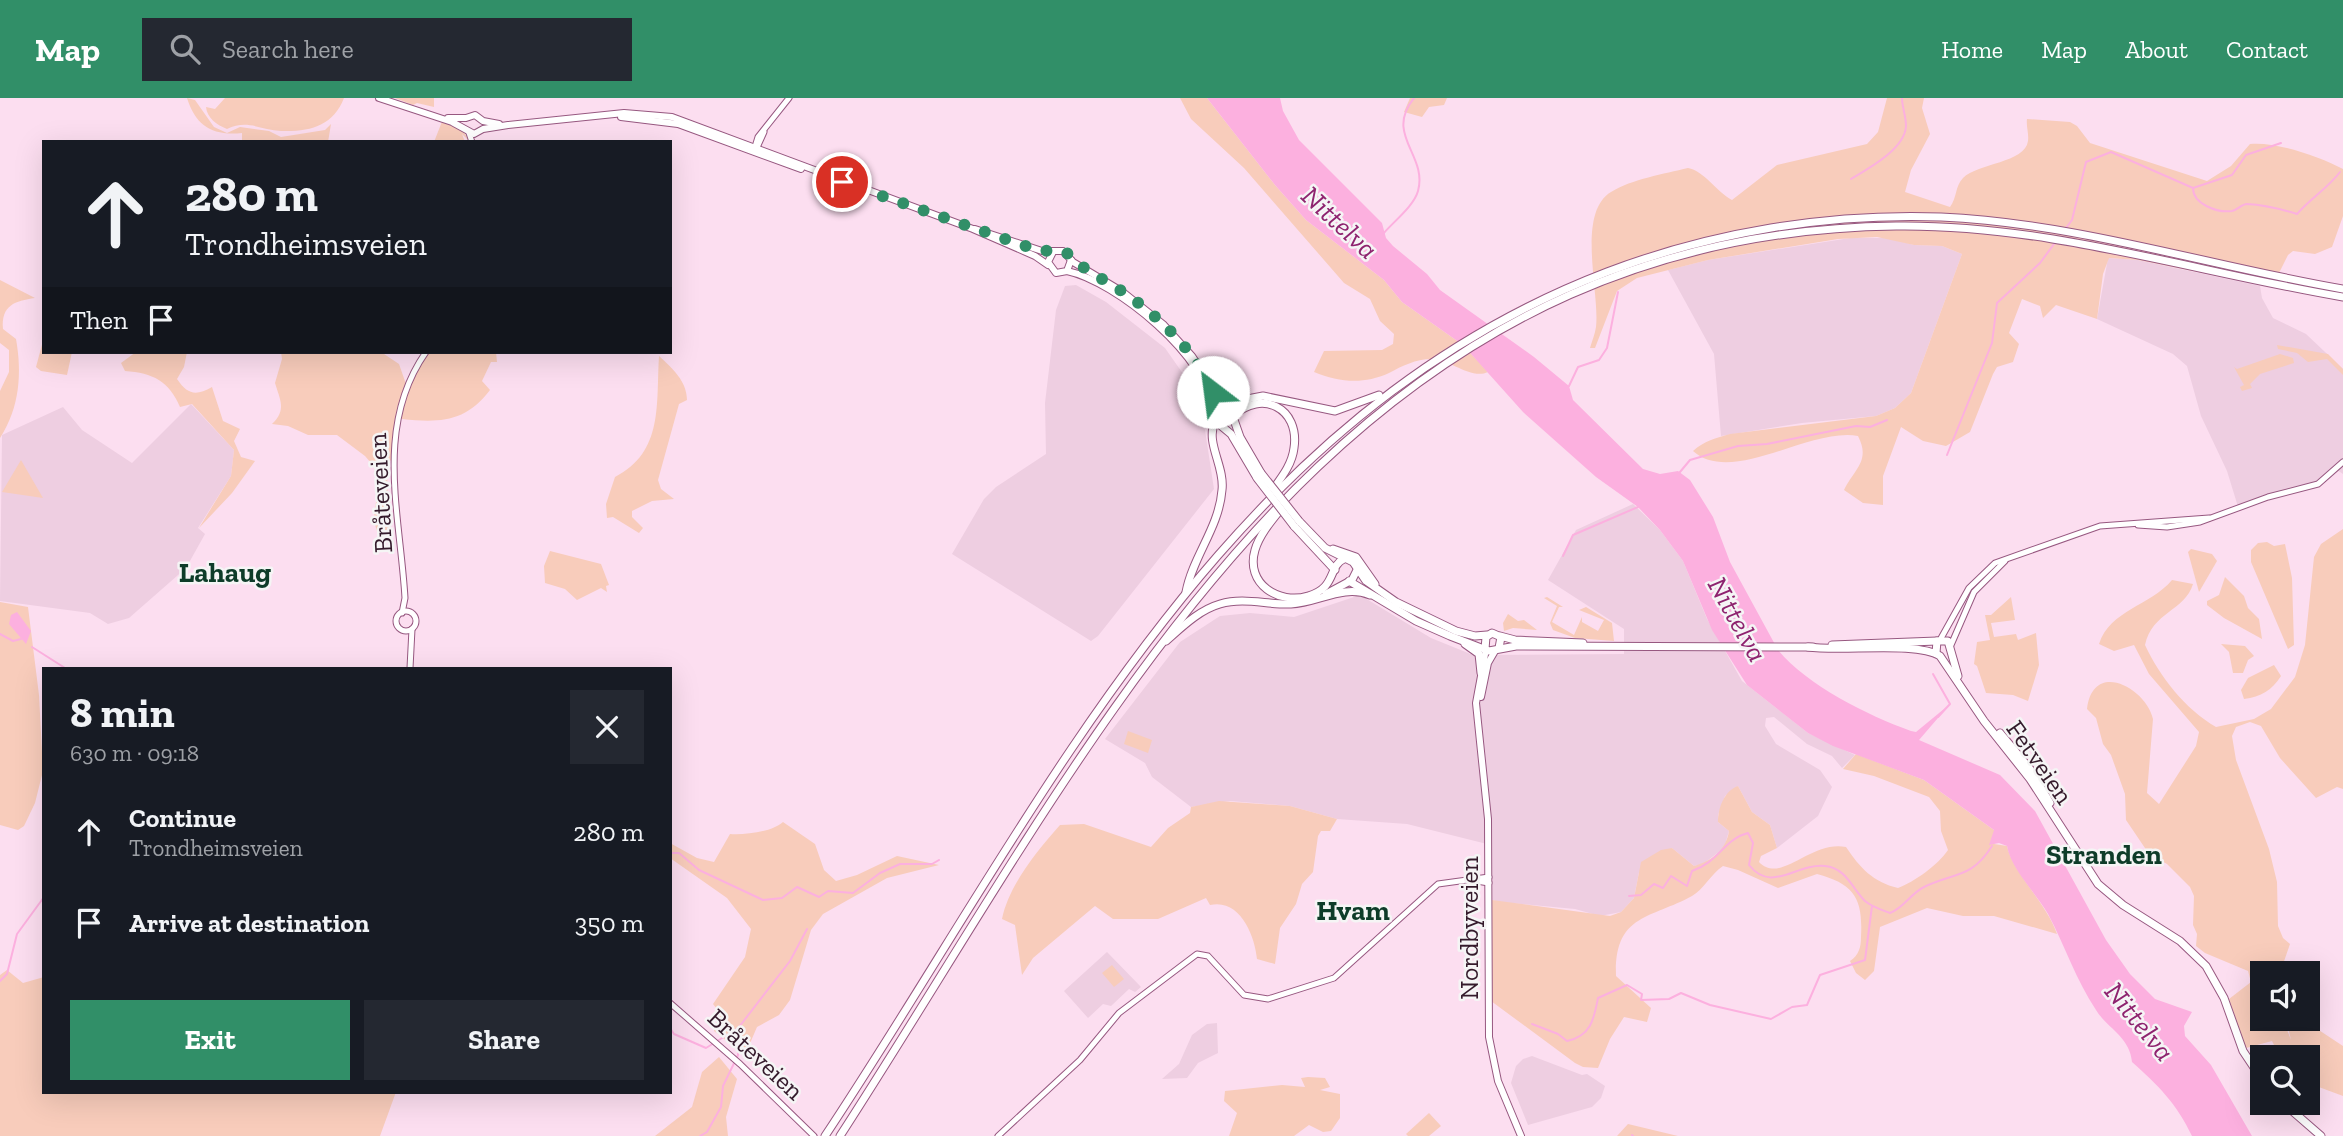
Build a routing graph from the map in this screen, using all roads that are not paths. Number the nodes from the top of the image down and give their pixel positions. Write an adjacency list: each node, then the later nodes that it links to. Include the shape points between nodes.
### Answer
1 (379, 98): 3 (main road)
2 (789, 98): 9 (main road)
3 (442, 118): 4 (main road); 6 (main road)
4 (467, 118): 5 (main road, via 475,115); 6 (main road)
5 (482, 128): 6 (main road); 8 (main road); 9 (main road, via 631,113 664,116)
6 (467, 130): 7 (main road)
7 (474, 140)
8 (476, 140)
9 (755, 149): 10 (main road)
10 (973, 229): 11 (main road); 13 (main road)
11 (1053, 252): 12 (main road, via 1066,252); 13 (main road)
12 (1071, 260): 14 (main road); 18 (main road, via 1156,317)
13 (1048, 265): 14 (main road, via 1056,273)
14 (1067, 271): 22 (main road, via 1109,289 1160,328 1203,381)
15 (2343, 289): 19 (highway, via 2013,224 1895,217 1800,223 1653,256 1552,293)
16 (2343, 297): 26 (highway, via 2008,232 1897,226 1802,232 1739,242 1624,274 1535,312 1440,367 1370,418)
17 (425, 354): 38 (main road, Bråteveien, via 404,389 394,429)
18 (1208, 379): 20 (highway, via 1224,395); 21 (main road)
19 (1401, 383): 20 (highway, via 1368,401 1335,411 1268,396); 28 (highway, via 1343,430)
20 (1246, 398): 21 (highway)
21 (1224, 403): 22 (highway); 23 (highway, via 1232,408)
22 (1212, 412): 24 (highway)
23 (1233, 416): 24 (highway, via 1229,423); 27 (highway); 28 (highway, via 1250,404 1267,403 1282,411 1294,430 1290,464)
24 (1217, 422): 27 (highway, via 1231,434); 36 (highway, via 1211,438 1222,475 1220,505)
25 (2343, 462): 32 (main road, via 2318,484 2209,518 2171,527 2097,527)
26 (1315, 467): 34 (highway, via 1260,538 1254,570 1266,589 1293,598 1320,592); 55 (highway, via 1217,572)
27 (1259, 475): 29 (highway, bridge)
28 (1256, 513): 36 (highway)
29 (1296, 523): 30 (highway); 34 (highway)
30 (1325, 548): 31 (highway); 37 (highway, via 1356,557)
31 (1344, 559): 33 (highway, via 1353,562); 34 (highway)
32 (2008, 559): 48 (main road, via 1995,563 1973,583); 52 (main road, via 1974,592)
33 (1357, 570): 35 (highway); 37 (highway)
34 (1335, 571): 35 (highway, via 1338,579)
35 (1348, 581): 39 (highway); 40 (highway)
36 (1186, 593): 66 (highway, via 1037,798)
37 (1387, 597): 45 (highway, via 1448,628)
38 (405, 598): 41 (main road, Bråteveien); 42 (main road, Bråteveien)
39 (1377, 598): 40 (highway, via 1352,591); 47 (highway)
40 (1312, 600): 55 (highway, via 1220,604 1196,616)
41 (411, 612): 42 (main road); 43 (main road, via 416,619)
42 (402, 613): 44 (main road, via 397,622)
43 (412, 629): 44 (main road); 49 (main road)
44 (402, 630): 49 (main road)
45 (1487, 635): 46 (highway); 53 (highway)
46 (1500, 636): 50 (highway); 54 (highway)
47 (1455, 638): 53 (highway); 58 (highway, via 1477,652)
48 (1939, 641): 51 (highway); 52 (highway); 56 (highway)
49 (409, 645): 57 (main road)
50 (1601, 646): 51 (highway); 54 (highway)
51 (1808, 647): 56 (highway, via 1913,649)
52 (1951, 648): 56 (highway); 59 (highway, Fetveien)
53 (1485, 649): 54 (highway); 58 (main road, Nordbyveien)
54 (1497, 650): 60 (main road, Nordbyveien, via 1487,666)
55 (1151, 655): 69 (highway, via 1028,834)
56 (1938, 655): 59 (highway, Fetveien)
57 (410, 667)
58 (1481, 673): 60 (main road, Nordbyveien)
59 (1960, 683): 63 (highway, Fetveien, via 1978,711 2030,769 2090,875 2107,894 2180,941 2202,962 2224,998)
60 (1477, 716): 61 (main road, Nordbyveien, via 1488,808)
61 (1489, 880): 67 (main road, Nordbyveien, via 1490,1044 1498,1081); 70 (main road, via 1447,881 1429,890 1334,978 1268,999 1244,995 1211,958 1197,954 1119,1013 1080,1060)
62 (672, 1005): 68 (main road, Bråteveien)
63 (2250, 1062)
64 (2295, 1115): 65 (highway)
65 (2307, 1127): 71 (highway); 72 (highway)
66 (826, 1135)
67 (1519, 1135)
68 (814, 1136)
69 (841, 1136)
70 (998, 1136)
71 (2313, 1136)
72 (2321, 1136)

